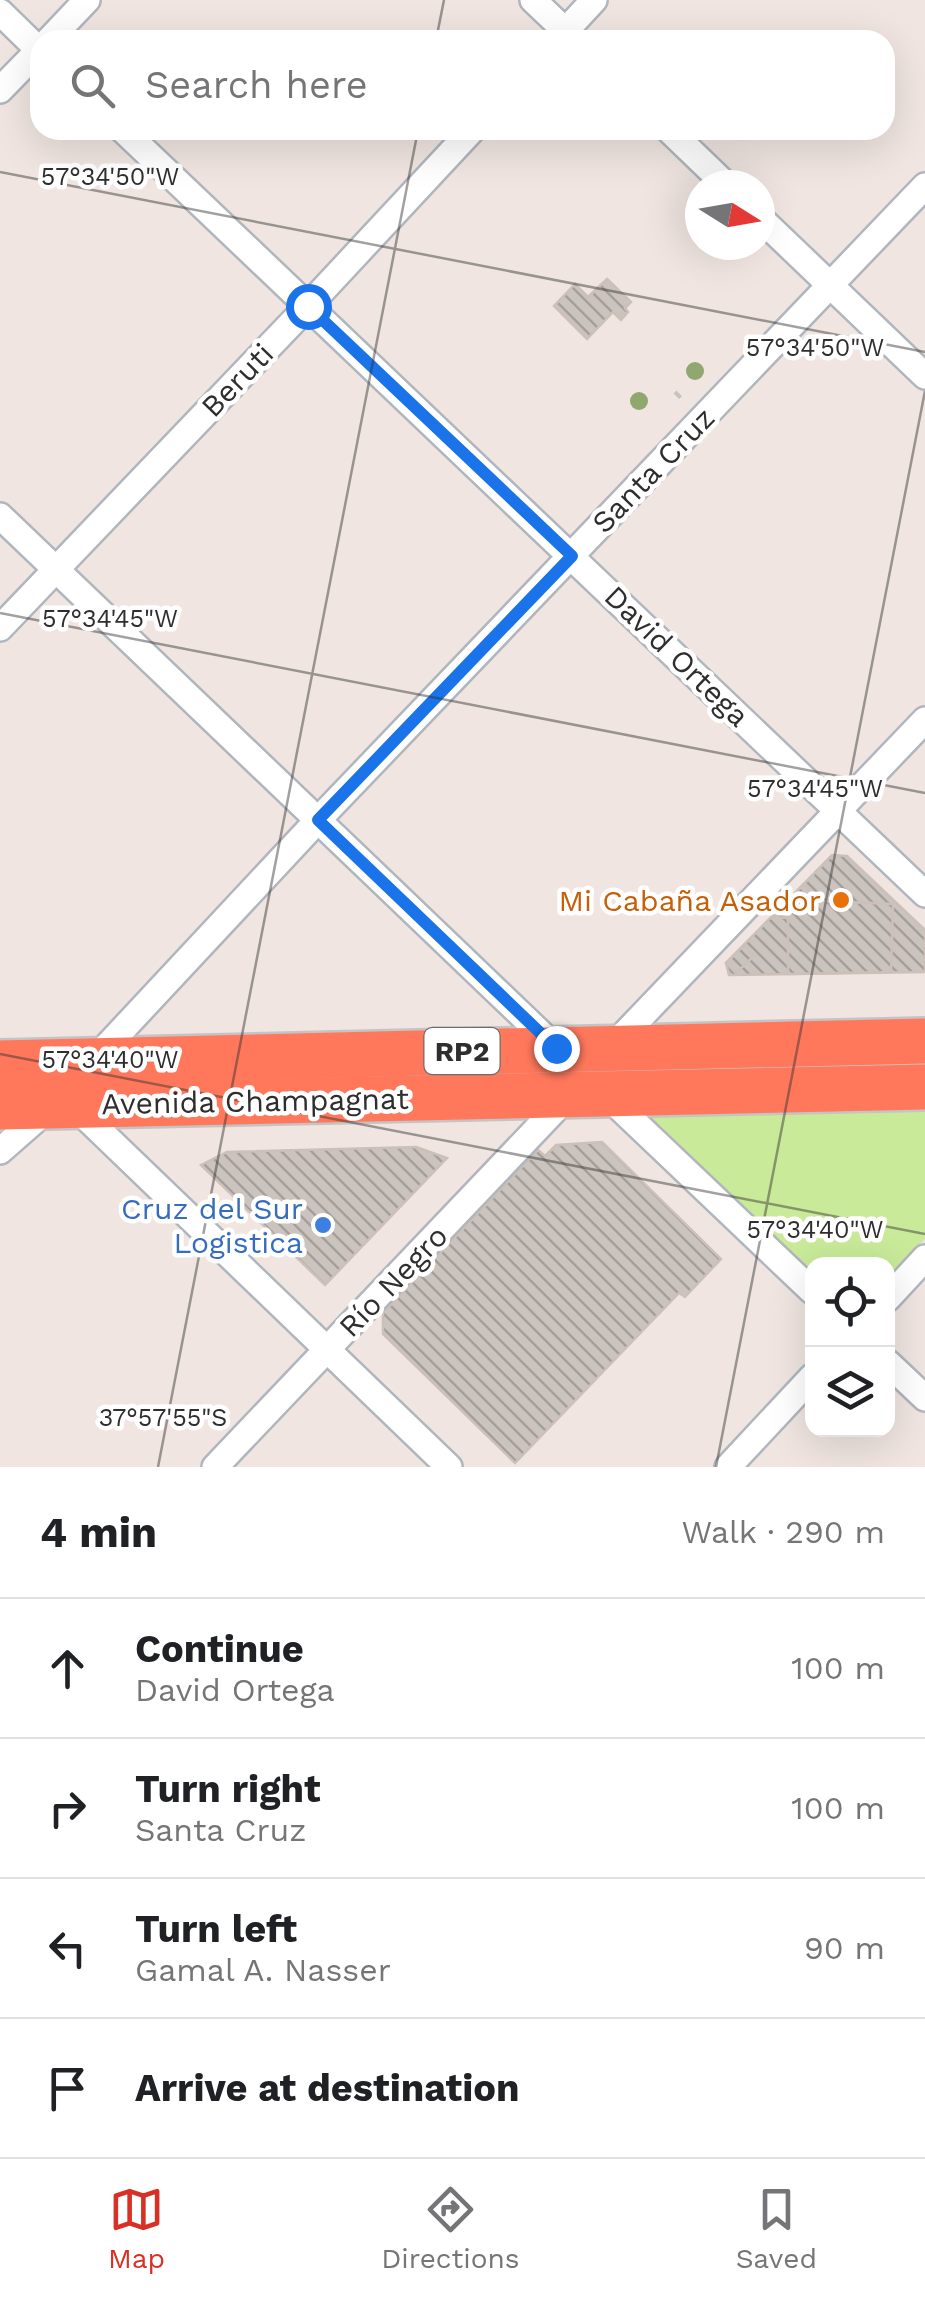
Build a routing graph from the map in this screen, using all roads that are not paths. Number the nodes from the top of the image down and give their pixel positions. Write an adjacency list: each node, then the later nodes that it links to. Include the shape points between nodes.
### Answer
1 (87, 0): 5 (street)
2 (533, 0): 6 (street)
3 (594, 0): 7 (street)
4 (0, 12): 8 (street)
5 (58, 30)
6 (560, 30)
7 (571, 30)
8 (30, 40)
9 (30, 60): 10 (street)
10 (0, 90)
11 (134, 140): 18 (street, David Ortega)
12 (463, 140): 18 (street, Beruti)
13 (679, 140): 14 (street)
14 (710, 170)
15 (925, 186): 17 (street, Santa Cruz)
16 (775, 232): 17 (street)
17 (830, 285): 19 (street); 21 (street, Santa Cruz)
18 (308, 306): 21 (street, David Ortega); 22 (street, Beruti)
19 (925, 376)
20 (0, 516): 22 (street)
21 (572, 556): 25 (street, David Ortega); 26 (street, Santa Cruz)
22 (56, 570): 23 (street, Beruti); 26 (street)
23 (0, 628)
24 (925, 720): 25 (street)
25 (838, 811): 27 (street, David Ortega); 29 (street)
26 (318, 820): 30 (street); 31 (street, Santa Cruz)
27 (925, 894)
28 (925, 1040): 29 (highway, RP2)
29 (612, 1047): 30 (highway, RP2)
30 (556, 1048): 31 (highway, RP2)
31 (94, 1060): 32 (highway, RP2)
32 (0, 1064)
33 (925, 1086): 34 (highway, RP2)
34 (587, 1094): 35 (highway, Avenida Champagnat / RP2); 39 (street); 41 (street, Río Negro)
35 (63, 1105): 36 (highway, Avenida Champagnat / RP2); 37 (street); 41 (street)
36 (0, 1107)
37 (0, 1150)
38 (925, 1258): 40 (street)
39 (805, 1286)
40 (895, 1290)
41 (326, 1351): 45 (street, Río Negro); 46 (street)
42 (895, 1370): 44 (street)
43 (805, 1385): 47 (street)
44 (925, 1398)
45 (215, 1467)
46 (449, 1467)
47 (728, 1467)

